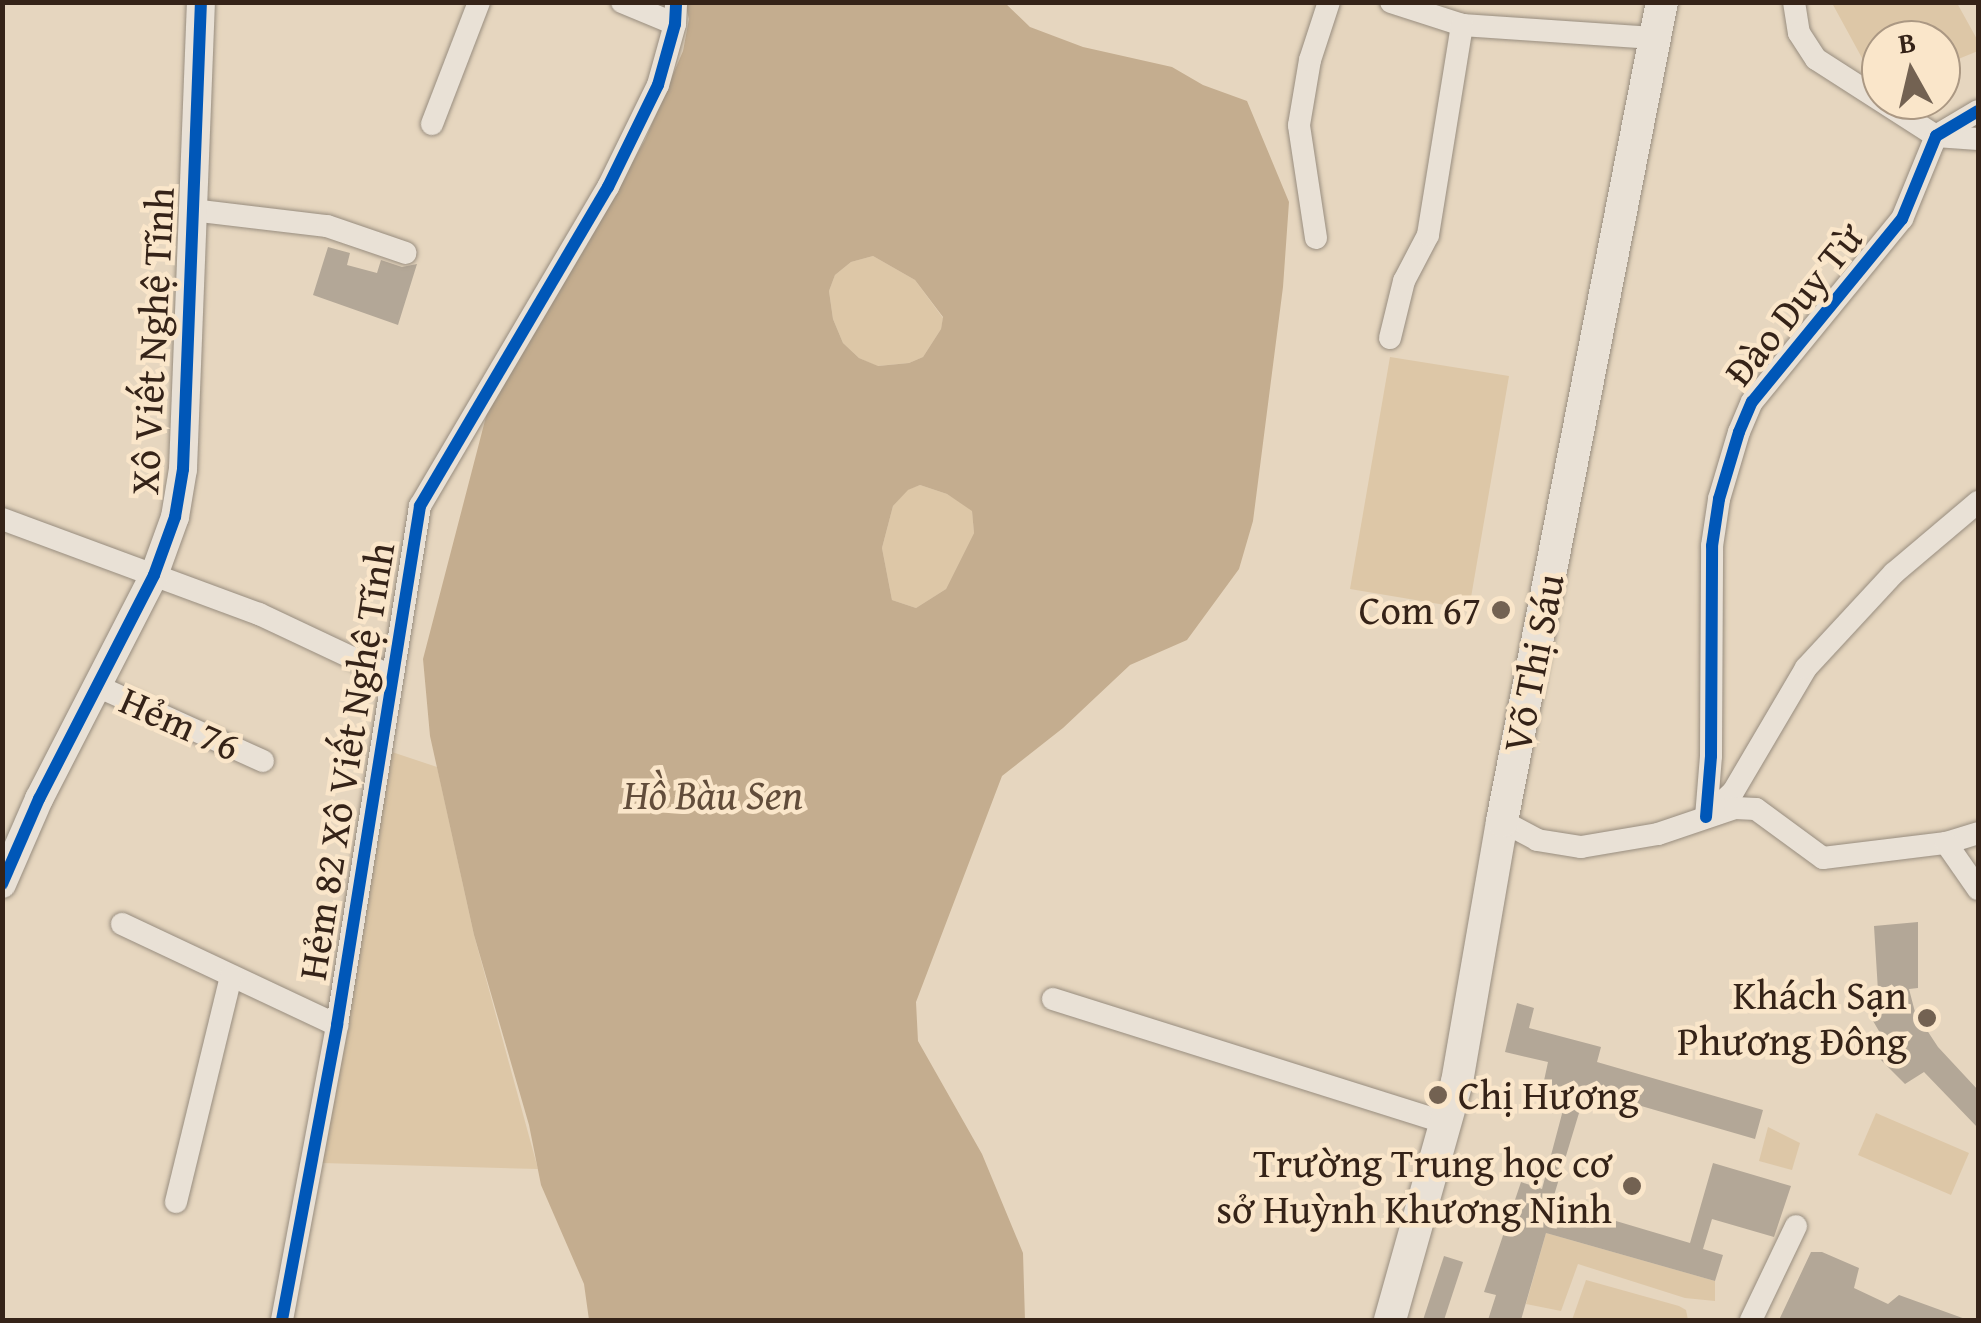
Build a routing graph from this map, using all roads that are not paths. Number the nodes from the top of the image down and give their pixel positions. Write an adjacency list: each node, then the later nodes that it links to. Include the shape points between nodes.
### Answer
1 (201, 2): 15 (street, Xô Viết Nghệ Tĩnh)
2 (478, 2): 12 (street)
3 (622, 2): 8 (street)
4 (1329, 2): 16 (street, via 1298,126)
5 (1391, 2): 9 (street)
6 (1662, 2): 10 (main road, Võ Thị Sáu)
7 (1794, 2): 13 (street, via 1799,33 1816,59)
8 (676, 13): 22 (street, Hẻm 82 Xô Viết Nghệ Tĩnh, via 658,84 608,187 420,506)
9 (1462, 24): 10 (street); 18 (street, via 1428,235 1404,281)
10 (1654, 38): 26 (main road, Võ Thị Sáu)
11 (1978, 112): 13 (street)
12 (432, 124)
13 (1936, 136): 14 (street); 25 (street, Đào Duy Từ, via 1902,219 1752,402 1728,460 1712,546)
14 (1978, 138)
15 (192, 210): 17 (street, via 327,226); 21 (street, Xô Viết Nghệ Tĩnh, via 183,469)
16 (1316, 238)
17 (406, 253)
18 (1390, 338)
19 (1978, 502): 25 (street, via 1894,574 1806,668 1733,792)
20 (2, 519): 21 (street, Hẻm 82 Xô Viết Nghệ Tĩnh)
21 (154, 576): 22 (street, Hẻm 82 Xô Viết Nghệ Tĩnh, via 259,614); 23 (street, Xô Viết Nghệ Tĩnh)
22 (391, 676): 34 (street, Hẻm 82 Xô Viết Nghệ Tĩnh)
23 (97, 686): 24 (street, Hẻm 76); 29 (street, Xô Viết Nghệ Tĩnh)
24 (263, 761)
25 (1706, 817): 26 (street, via 1658,834 1581,846 1537,840); 28 (street, via 1756,809 1822,858)
26 (1502, 820): 35 (main road, Võ Thị Sáu)
27 (1978, 833): 28 (street)
28 (1946, 844): 30 (street)
29 (2, 884)
30 (1978, 889)
31 (122, 924): 32 (street)
32 (231, 977): 34 (street); 36 (street)
33 (1053, 999): 35 (street)
34 (337, 1026): 38 (street, Hẻm 82 Xô Viết Nghệ Tĩnh)
35 (1446, 1122): 39 (main road, Võ Thị Sáu)
36 (176, 1202)
37 (1796, 1226): 40 (street)
38 (282, 1320)
39 (1390, 1320)
40 (1751, 1320)

